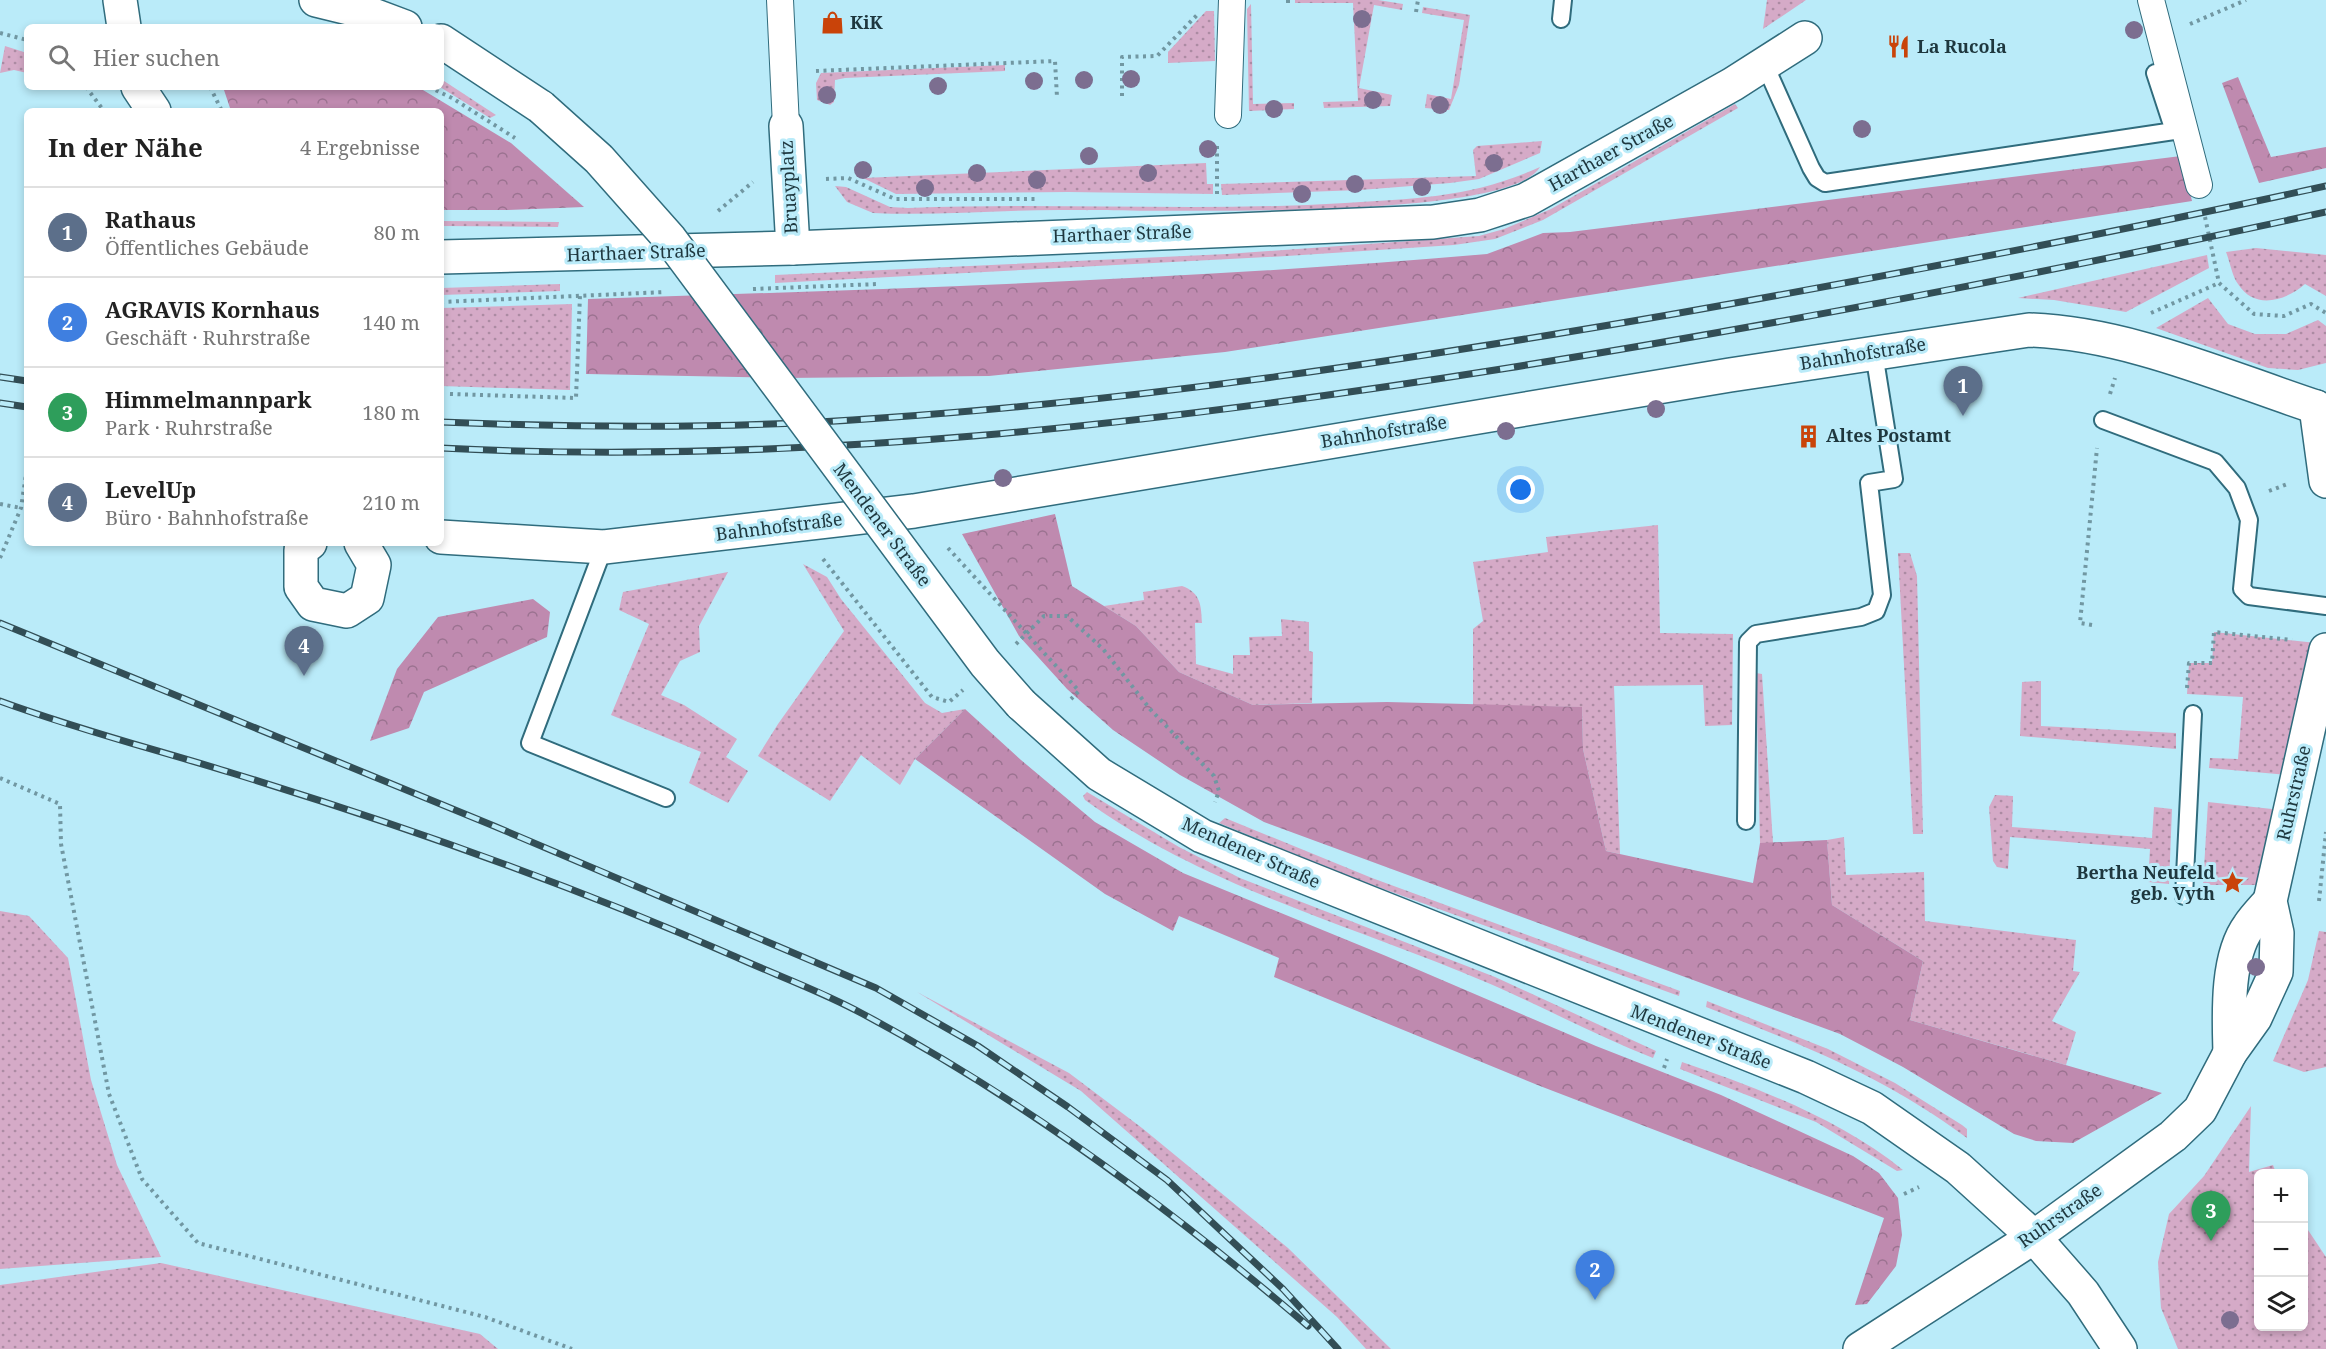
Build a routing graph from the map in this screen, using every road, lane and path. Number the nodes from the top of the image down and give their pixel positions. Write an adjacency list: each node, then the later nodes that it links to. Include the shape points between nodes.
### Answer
1 (120, 0): 12 (street)
2 (316, 0): 13 (street)
3 (780, 0): 20 (street)
4 (1232, 0): 31 (street)
5 (1418, 0): 10 (path)
6 (1563, 0): 11 (lane)
7 (2151, 0): 36 (street)
8 (2246, 0): 14 (path)
9 (1204, 8): 26 (path, via 1157,56 1122,57)
10 (1416, 12)
11 (1561, 19)
12 (124, 24)
13 (397, 24)
14 (2190, 24)
15 (0, 33): 17 (path)
16 (1805, 38): 19 (street, Harthaer Straße)
17 (24, 39)
18 (444, 43): 71 (street, Mendener Straße, bridge, via 542,107 599,159 670,239 978,653 1021,704 1099,774 1202,836 1806,1077 1872,1108 1939,1152)
19 (1765, 64): 21 (lane, via 1811,168 1825,183 2174,131); 39 (street, Harthaer Straße, via 1526,200 1480,215 1433,222)
20 (783, 72): 27 (path, via 1055,61); 32 (street)
21 (2155, 73)
22 (88, 90): 28 (path)
23 (140, 90): 29 (street)
24 (212, 90): 30 (path)
25 (435, 90): 33 (path)
26 (1122, 96)
27 (1057, 97)
28 (102, 108)
29 (152, 108)
30 (220, 108)
31 (1228, 115)
32 (786, 126): 35 (street, Bruayplatz)
33 (515, 138)
34 (1217, 175): 37 (path)
35 (790, 181): 38 (path, via 848,178 895,199); 39 (street, Bruayplatz)
36 (2199, 186): 41 (path)
37 (1217, 188)
38 (1043, 199)
39 (793, 248): 40 (street, Harthaer Straße)
40 (444, 257)
41 (2219, 283): 43 (path, via 2254,314 2284,316 2311,304); 44 (path, via 2148,314)
42 (580, 295): 46 (path, via 576,398)
43 (2326, 313)
44 (2126, 344): 45 (street, Bahnhofstraße, via 2029,330); 47 (street, Bahnhofstraße); 48 (path)
45 (1874, 353): 54 (street, Bahnhofstraße); 67 (lane, via 1894,479 1869,483 1882,595 1876,611 1861,617 1756,634 1748,642)
46 (450, 394)
47 (2321, 402): 49 (street)
48 (2103, 420): 51 (lane, via 2215,462 2237,488); 61 (path, via 2093,469 2080,623)
49 (2325, 476): 51 (path)
50 (24, 488): 53 (path)
51 (2242, 502): 60 (lane, via 2249,520 2242,589 2249,596)
52 (0, 504): 53 (path)
53 (21, 508): 59 (path)
54 (914, 511): 58 (street, Bahnhofstraße); 63 (path, via 1080,691)
55 (444, 537): 58 (street, Bahnhofstraße)
56 (307, 546): 57 (street, via 302,550 301,587 313,604 347,611 368,598 374,565)
57 (363, 546)
58 (604, 547): 66 (lane, via 530,743)
59 (0, 558)
60 (2326, 606)
61 (2092, 624)
62 (2315, 646): 64 (path, via 2214,632 2212,663 2189,663 2186,712); 71 (street, Ruhrstraße, via 2270,901 2247,927 2236,957 2229,1011 2230,1053 2200,1110 2173,1136)
63 (1067, 704)
64 (2193, 714): 69 (lane)
65 (0, 778): 72 (path, via 60,804 61,844 109,1094 142,1179 198,1243 485,1317)
66 (666, 798)
67 (1746, 821)
68 (2326, 832): 70 (path)
69 (2184, 896)
70 (2319, 901)
71 (2034, 1238): 73 (street, Ruhrstraße); 74 (street, Mendener Straße, via 2083,1293)
72 (572, 1349)
73 (1860, 1349)
74 (2120, 1349)

